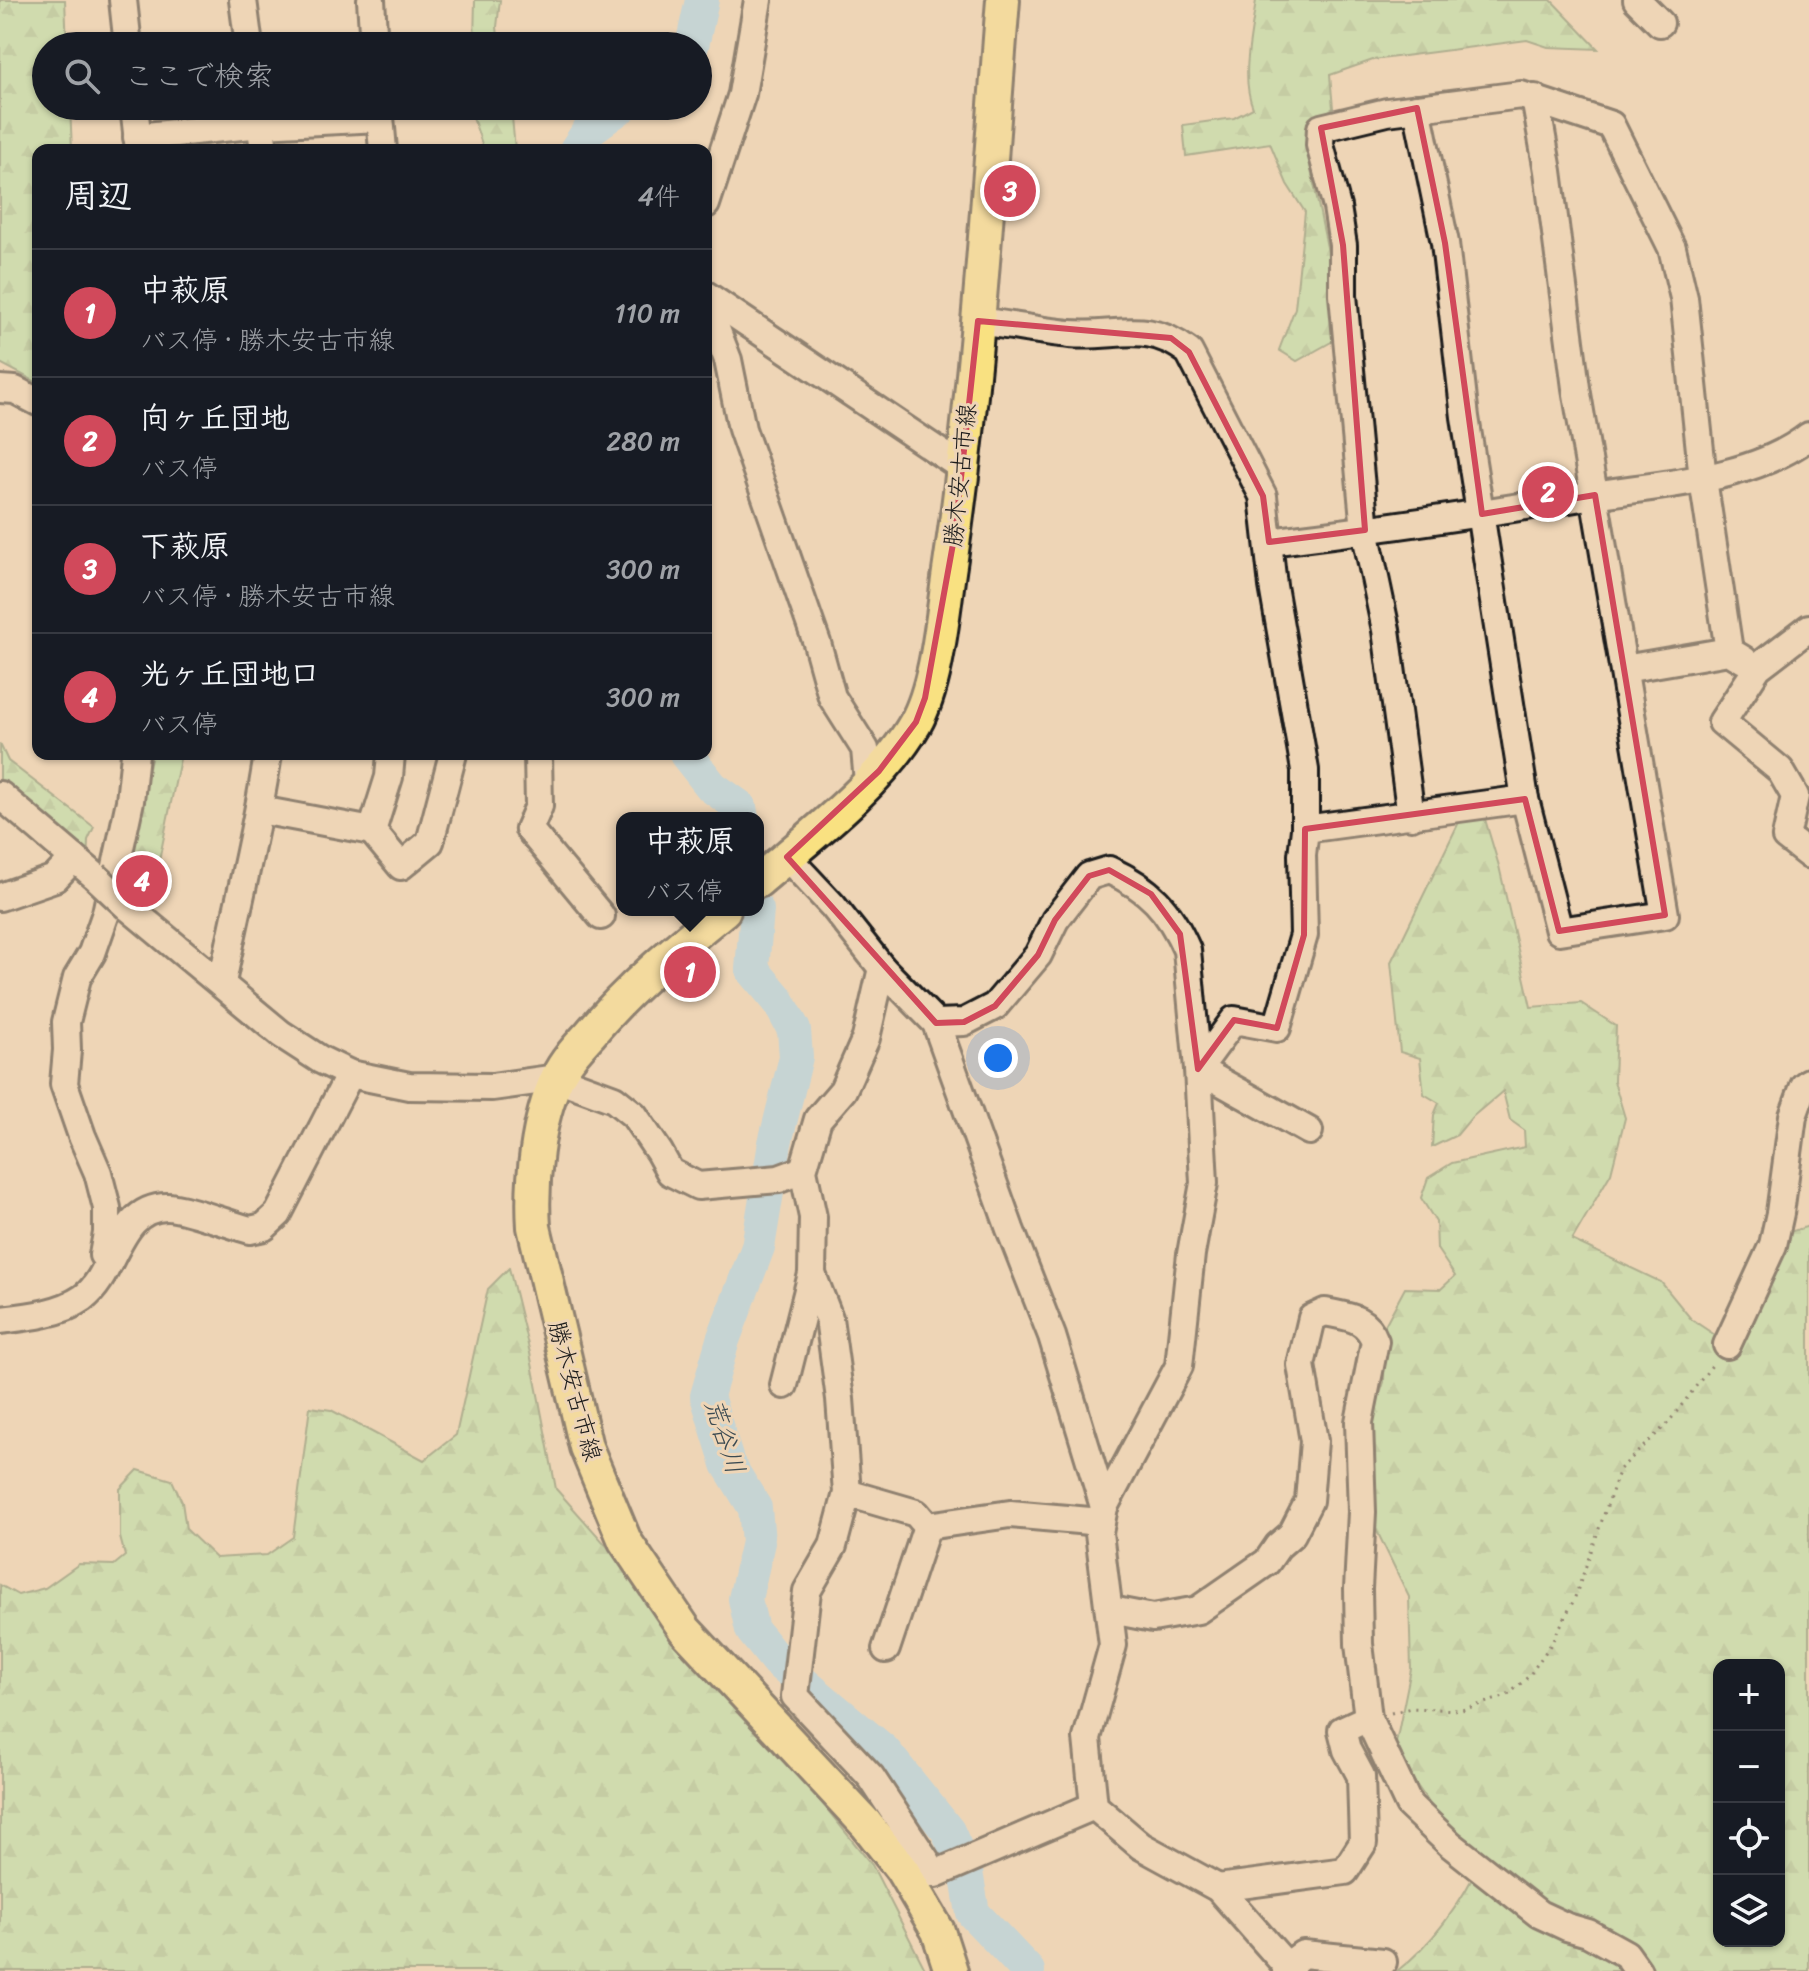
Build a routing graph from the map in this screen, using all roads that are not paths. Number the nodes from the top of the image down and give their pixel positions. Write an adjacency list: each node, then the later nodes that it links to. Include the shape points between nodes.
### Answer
1 (123, 0): 8 (street)
2 (243, 0): 9 (street)
3 (371, 0): 10 (street)
4 (758, 0): 19 (street, via 742,94)
5 (1003, 0): 22 (main road, 勝木安古市線)
6 (1637, 0): 7 (street)
7 (1660, 23)
8 (126, 32)
9 (247, 32)
10 (373, 32)
11 (1535, 98): 12 (street, via 1521,95); 27 (street, via 1611,125 1672,248 1684,298); 28 (street)
12 (1417, 108): 29 (street, via 1445,243); 30 (street, via 1321,128 1320,145 1343,245)
13 (135, 120): 17 (street)
14 (316, 120): 16 (street)
15 (380, 120): 18 (street)
16 (261, 127): 17 (street)
17 (138, 144)
18 (382, 144)
19 (712, 186)
20 (712, 299): 26 (street)
21 (712, 319): 41 (street, via 728,360 742,429 832,697 865,749)
22 (978, 321): 26 (main road, 勝木安古市線); 31 (street, via 1074,334 1142,331 1171,338 1189,352 1263,496)
23 (0, 389): 24 (street)
24 (32, 399)
25 (1809, 436): 27 (street, via 1749,466)
26 (963, 468): 41 (main road, 勝木安古市線, via 925,698 895,753)
27 (1703, 479): 28 (street); 33 (street)
28 (1595, 495): 29 (street); 35 (street)
29 (1482, 514): 30 (street); 43 (street)
30 (1365, 530): 31 (street); 45 (street, via 1386,630)
31 (1269, 542): 46 (street, via 1305,770)
32 (1809, 628): 34 (street)
33 (1729, 651): 34 (street); 35 (street)
34 (1758, 667): 48 (street, via 1722,722 1780,770 1795,796 1786,837)
35 (1624, 669): 43 (street, via 1665,915 1559,931)
36 (134, 760): 63 (street, via 106,913 77,978 66,1022 64,1084 107,1208 103,1255)
37 (267, 760): 44 (street)
38 (390, 760): 47 (street)
39 (451, 760): 47 (street, via 430,842 401,866)
40 (538, 760): 52 (street, via 539,806 529,829)
41 (868, 782): 50 (main road, 勝木安古市線)
42 (0, 795): 49 (street)
43 (1525, 799): 45 (street)
44 (260, 810): 47 (street); 55 (street)
45 (1411, 816): 46 (street)
46 (1305, 829): 57 (street, via 1304,935 1277,1028 1234,1020)
47 (372, 831)
48 (1809, 855)
49 (74, 858): 51 (street, via 55,878); 55 (street, bridge)
50 (773, 868): 54 (street, via 833,906)
51 (0, 897)
52 (601, 916)
53 (716, 916): 59 (main road, 勝木安古市線, via 607,1014)
54 (882, 968): 56 (street); 62 (street, via 866,1038 843,1090 818,1119)
55 (222, 983): 58 (street, via 281,1034)
56 (936, 1023): 57 (street, via 964,1022 995,1006 1038,955 1055,920 1089,876 1109,870 1151,894 1180,934 1187,950); 69 (street, via 1052,1336)
57 (1198, 1069): 61 (street); 69 (street, via 1204,1183 1179,1366)
58 (350, 1074): 59 (street, via 409,1086 492,1087); 63 (street, via 278,1214 264,1227 250,1230 168,1207 146,1211 131,1223)
59 (557, 1078): 62 (street, via 614,1099 634,1115 670,1172 698,1186 779,1179); 78 (main road, 勝木安古市線, via 536,1161 534,1227 586,1447 625,1541 685,1630 866,1824 902,1870 938,1931)
60 (1809, 1082): 66 (street, via 1793,1116 1773,1245)
61 (1309, 1131)
62 (803, 1170): 64 (street, via 813,1217)
63 (109, 1261): 65 (street, via 81,1299 43,1315)
64 (812, 1274): 67 (street); 68 (street, via 829,1318)
65 (0, 1320)
66 (1727, 1345)
67 (784, 1385)
68 (847, 1493): 70 (street, via 916,1513); 74 (street, via 833,1546 807,1591 795,1696 871,1777 935,1874)
69 (1103, 1514): 70 (street, via 1010,1514); 71 (street, via 1099,1533)
70 (927, 1526): 72 (street)
71 (1111, 1610): 73 (street, via 1153,1618 1198,1610 1267,1562 1292,1534 1309,1501 1314,1441 1301,1365 1309,1327 1312,1318 1325,1312 1357,1320 1370,1328 1375,1341 1359,1422 1359,1644); 74 (street, via 1113,1645 1087,1738)
72 (886, 1649)
73 (1368, 1718): 75 (street, via 1342,1730 1362,1790 1363,1843 1345,1871); 79 (street, via 1409,1805 1450,1844 1539,1914 1626,1954)
74 (1094, 1806): 75 (street, via 1141,1846)
75 (1218, 1888): 77 (street)
76 (1383, 1962): 77 (street, via 1303,1954)
77 (1289, 1969)
78 (951, 1971)
79 (1638, 1971)

